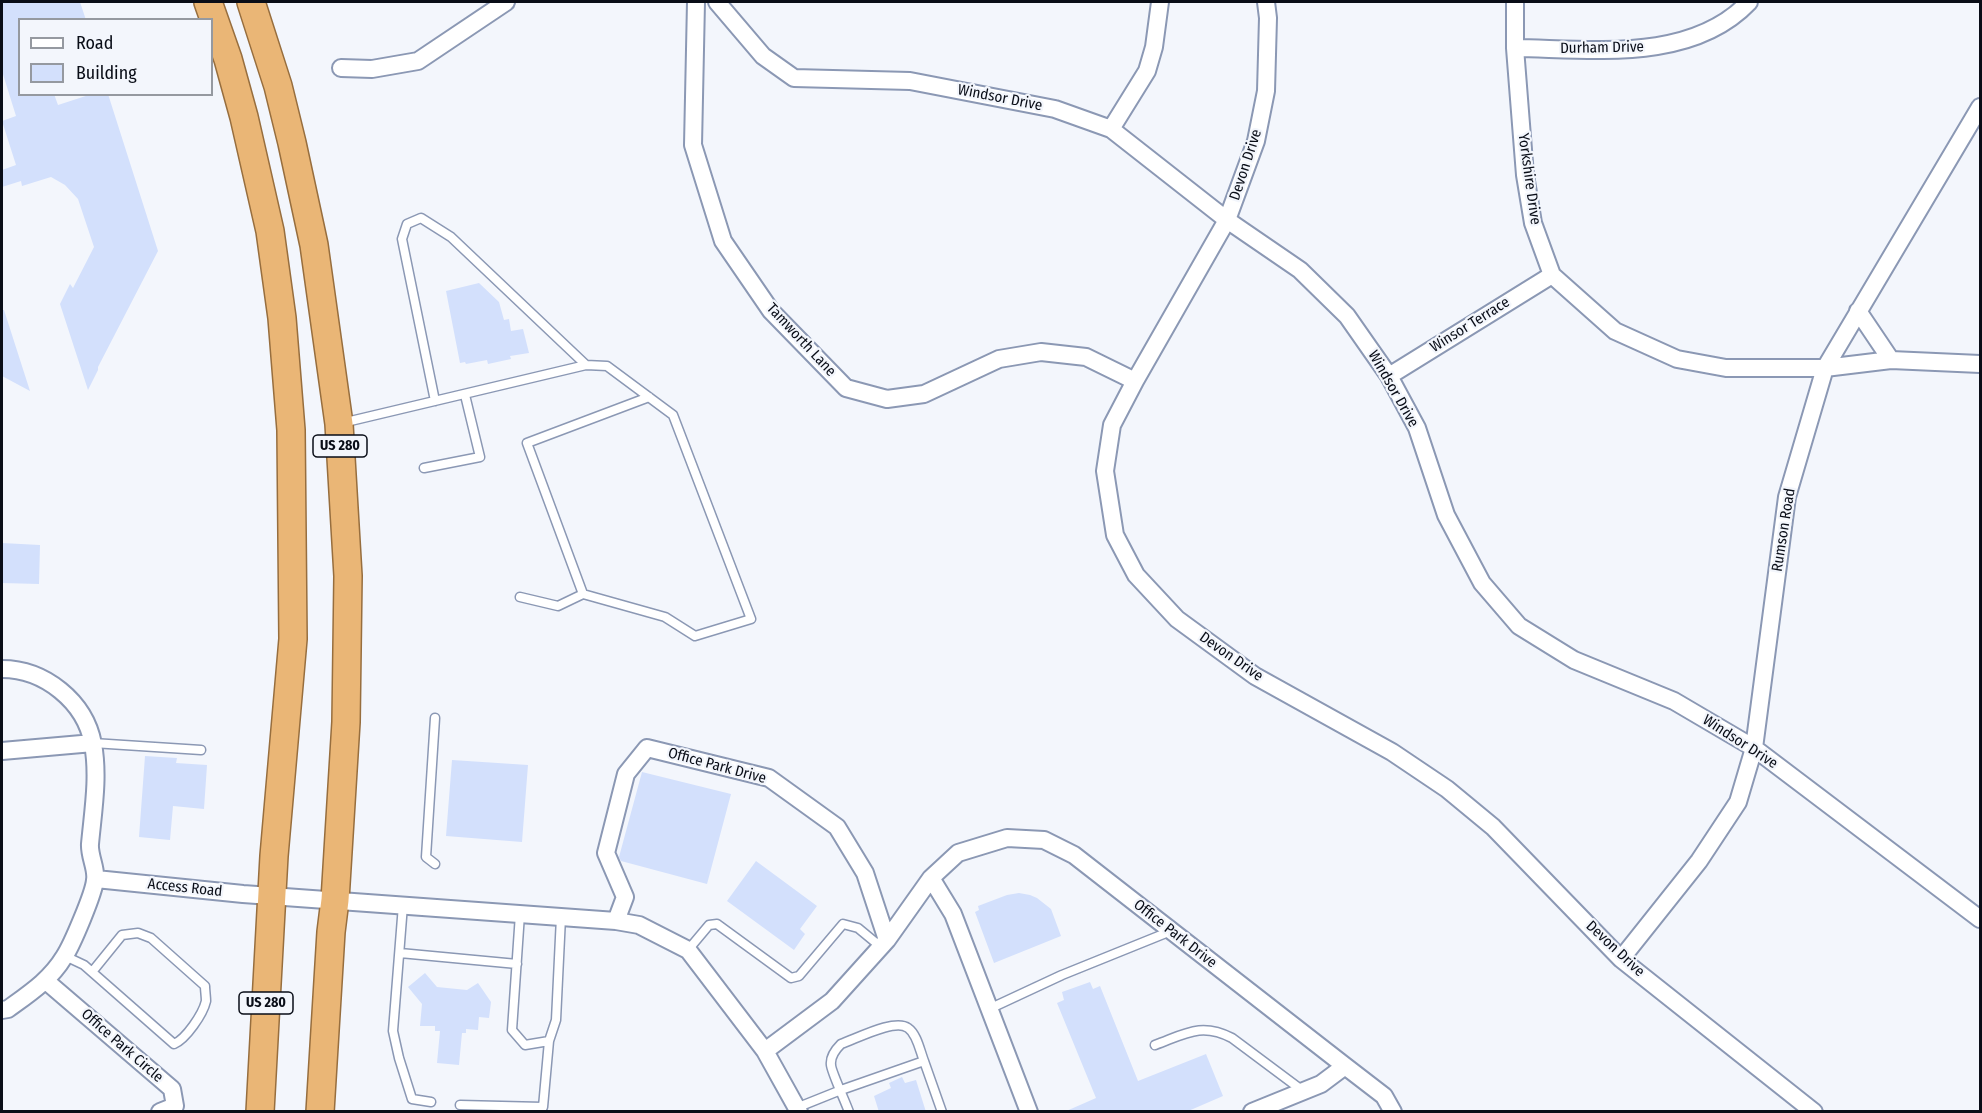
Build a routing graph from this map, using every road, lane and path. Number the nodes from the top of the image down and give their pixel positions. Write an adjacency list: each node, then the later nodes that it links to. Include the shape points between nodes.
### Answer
1 (208, 2): 39 (highway, US 280, via 244,117 270,231 291,430 293,639)
2 (251, 2): 26 (highway, US 280, via 281,98 314,245)
3 (506, 2): 11 (street, via 418,61 372,69)
4 (696, 2): 22 (street, Tamworth Lane, via 693,145 723,241 771,311 846,388 887,399 924,394 999,359 1041,352 1086,357)
5 (717, 2): 13 (street, Windsor Drive, via 763,57 794,78 910,81 1055,109)
6 (1161, 2): 13 (street, via 1147,71)
7 (1266, 2): 14 (street, Devon Drive, via 1266,91 1256,141)
8 (1515, 2): 10 (street, Yorkshire Drive)
9 (1749, 2): 10 (street, Durham Drive, via 1738,13 1693,38 1637,50)
10 (1515, 48): 15 (street, Yorkshire Drive, via 1525,175 1533,223)
11 (341, 68)
12 (1980, 107): 16 (street, Rumson Road)
13 (1111, 129): 14 (street, Windsor Drive)
14 (1227, 220): 21 (street, Windsor Drive, via 1300,270 1347,316); 22 (street, Devon Drive)
15 (1552, 275): 20 (street, Yorkshire Drive, via 1615,331 1677,359 1726,368); 21 (street, Winsor Terrace)
16 (1858, 311): 17 (street); 20 (street, Rumson Road)
17 (1891, 360): 18 (street, Yorkshire Drive); 20 (street, Yorkshire Drive)
18 (1980, 364)
19 (586, 365): 23 (lane); 24 (lane, via 606,366); 25 (lane, via 451,237 421,218 407,224 402,239)
20 (1825, 368): 33 (street, Rumson Road, via 1787,497)
21 (1389, 376): 33 (street, Windsor Drive, via 1417,428 1446,515 1482,583 1519,626 1574,660 1674,701)
22 (1135, 381): 51 (street, Devon Drive, via 1112,425 1105,471 1115,534 1136,575 1177,619 1255,676 1392,752 1447,789 1493,827)
23 (465, 395): 25 (lane); 27 (lane, via 480,457)
24 (649, 397): 28 (lane, via 527,443); 28 (lane, via 673,415 751,619 695,636 665,617)
25 (435, 401): 26 (lane)
26 (339, 424): 40 (highway, US 280, via 348,633)
27 (424, 468)
28 (583, 594): 29 (lane, via 558,606)
29 (520, 597)
30 (2, 669): 32 (street, via 40,676 61,690 81,714)
31 (435, 718): 36 (lane, via 426,857)
32 (93, 743): 34 (lane); 35 (street); 38 (street, via 96,783 89,851)
33 (1754, 748): 44 (street, Windsor Drive); 51 (street, Rumson Road, via 1738,802 1699,861)
34 (201, 750)
35 (2, 751)
36 (435, 864)
37 (931, 878): 46 (street, Office Park Drive, via 958,853 1007,838 1044,840 1074,855); 47 (street, Office Park Drive); 55 (street, via 953,914)
38 (96, 879): 39 (street, Access Road); 50 (street)
39 (273, 896): 40 (street); 69 (highway, US 280)
40 (335, 900): 41 (street); 70 (highway, US 280)
41 (403, 905): 42 (street); 49 (lane)
42 (520, 914): 43 (street); 52 (lane)
43 (561, 917): 45 (street); 57 (lane, via 556,1020)
44 (1980, 919)
45 (616, 921): 47 (street, Office Park Drive, via 625,897 606,853 626,774 647,748 769,778 837,827 865,873); 48 (street, via 639,925)
46 (1172, 931): 55 (lane); 61 (street, Office Park Drive)
47 (884, 943): 48 (lane, via 843,924 799,976 791,978 717,924 709,925); 59 (street, Office Park Drive, via 832,1001)
48 (688, 950): 59 (street)
49 (400, 953): 52 (lane); 64 (lane, via 393,1031 412,1099)
50 (65, 956): 53 (lane); 54 (street)
51 (1621, 959): 75 (street, Devon Drive)
52 (517, 964): 57 (lane, via 512,1030 525,1045)
53 (92, 972): 53 (lane, via 174,1044 182,1041 206,1001 205,986 151,938 138,933 122,935)
54 (46, 981): 56 (street); 68 (street, Office Park Circle, via 172,1089 175,1106)
55 (989, 1009): 73 (street)
56 (2, 1010)
57 (549, 1041): 65 (lane, via 543,1107)
58 (1155, 1045): 63 (lane, via 1203,1029 1222,1033)
59 (765, 1052): 66 (street)
60 (924, 1061): 62 (lane); 62 (lane, via 907,1027 896,1024 880,1029 835,1050 831,1065); 72 (lane)
61 (1345, 1065): 63 (street, via 1321,1084); 67 (street, Office Park Drive, via 1384,1096)
62 (841, 1090): 66 (lane); 71 (lane)
63 (1304, 1091): 74 (street)
64 (431, 1102)
65 (460, 1105)
66 (798, 1110)
67 (1392, 1111)
68 (160, 1112)
69 (260, 1112)
70 (320, 1112)
71 (849, 1112)
72 (942, 1112)
73 (1029, 1112)
74 (1252, 1112)
75 (1814, 1112)

